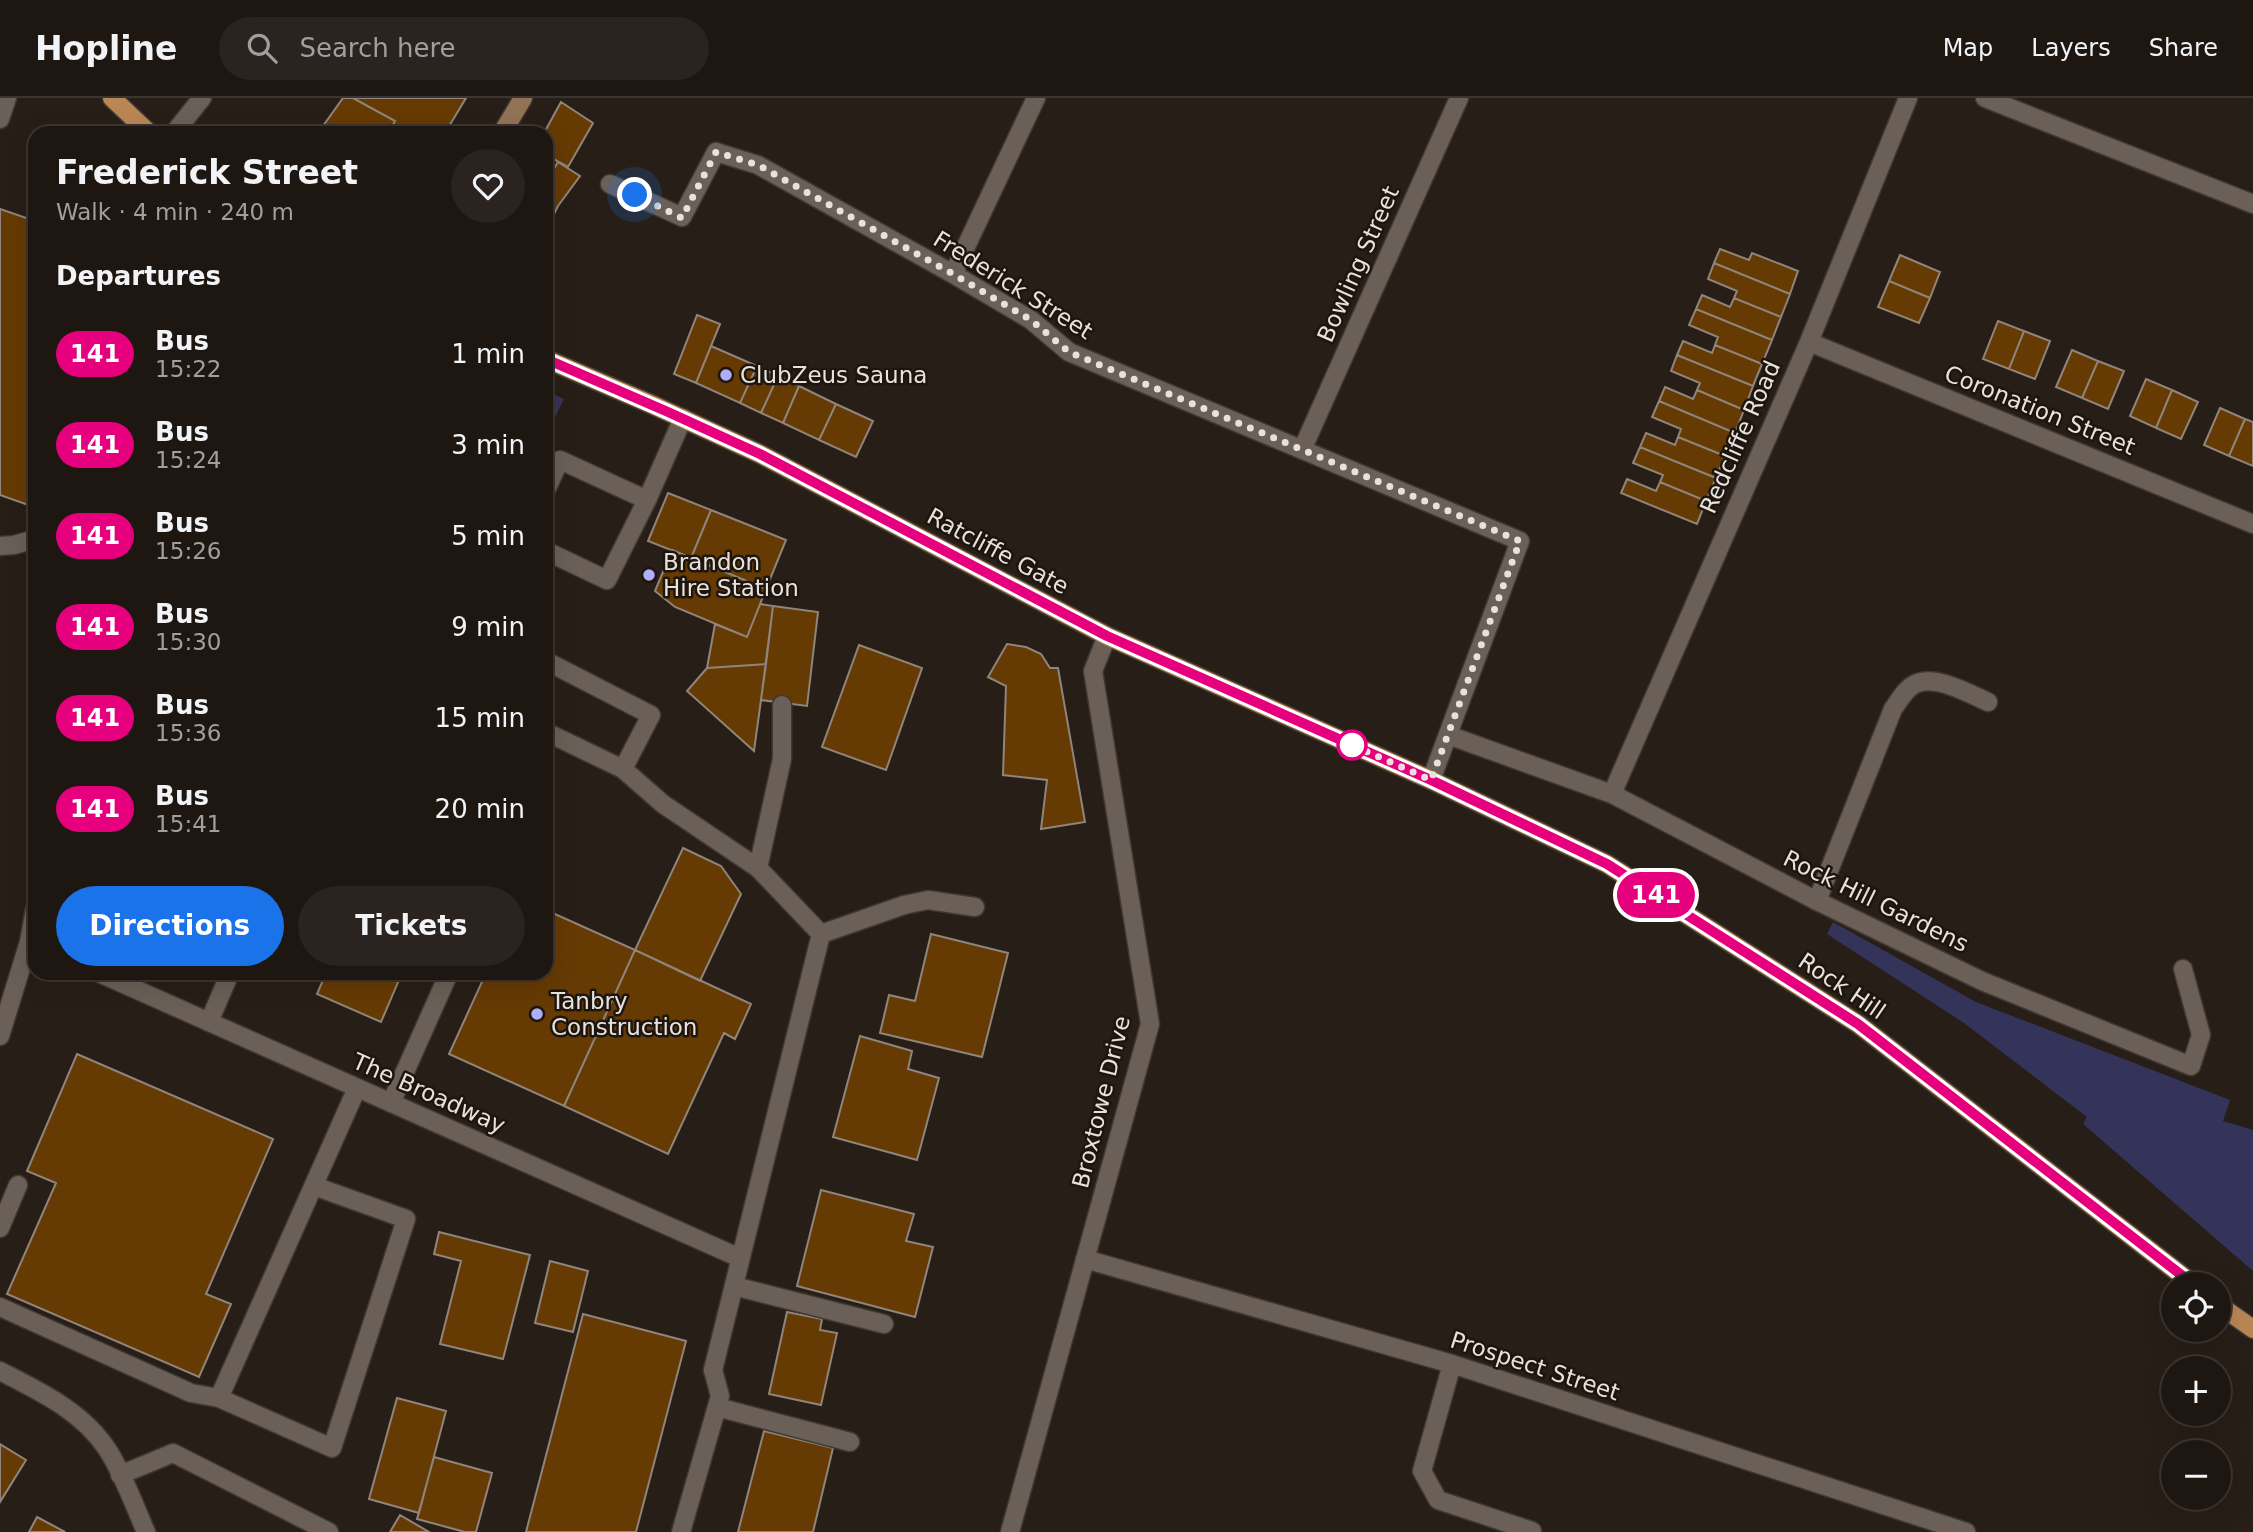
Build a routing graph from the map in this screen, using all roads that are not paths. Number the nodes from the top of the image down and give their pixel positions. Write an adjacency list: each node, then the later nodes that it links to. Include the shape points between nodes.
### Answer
1 (7, 98): 9 (street)
2 (112, 98): 10 (main road)
3 (202, 98): 11 (street)
4 (523, 98): 12 (street)
5 (1036, 98): 15 (street)
6 (1460, 98): 19 (street, Bowling Street)
7 (1908, 98): 16 (street, Redcliffe Road)
8 (1985, 98): 14 (street)
9 (0, 119)
10 (142, 126)
11 (180, 126)
12 (506, 126)
13 (611, 184): 15 (street, Frederick Street, via 682,218 716,152 758,165)
14 (2253, 204)
15 (953, 274): 19 (street, Frederick Street, via 1031,320 1069,352)
16 (1809, 342): 22 (street, Coronation Street); 34 (street, Redcliffe Road)
17 (553, 362): 18 (main road, Ratcliffe Gate)
18 (683, 418): 21 (street); 26 (main road, Ratcliffe Gate)
19 (1302, 450): 30 (street, Frederick Street, via 1520,541)
20 (553, 475): 21 (street, via 560,460)
21 (647, 500): 25 (street, via 607,580)
22 (2253, 524)
23 (28, 541): 24 (street)
24 (0, 546)
25 (553, 554)
26 (1107, 636): 33 (main road, Ratcliffe Gate); 52 (street, Broxtowe Drive, via 1093,671 1150,1024)
27 (553, 665): 32 (street, via 651,715)
28 (1988, 702): 36 (street, via 1942,683 1915,684 1904,693 1893,709)
29 (782, 705): 35 (street, via 782,759)
30 (1448, 734): 33 (street, Frederick Street); 34 (street, Rock Hill Gardens)
31 (553, 735): 32 (street)
32 (623, 769): 35 (street, via 663,804)
33 (1431, 780): 53 (main road, Rock Hill, via 1607,864 1858,1024)
34 (1612, 794): 36 (street, Rock Hill Gardens)
35 (758, 868): 38 (street)
36 (1817, 901): 40 (street, Rock Hill Gardens, via 1982,981 2191,1066 2202,1035)
37 (975, 908): 38 (street, via 928,900)
38 (821, 934): 51 (street)
39 (28, 955): 45 (street)
40 (2183, 969)
41 (115, 980): 44 (street, The Broadway)
42 (227, 980): 44 (street)
43 (446, 980): 47 (street)
44 (209, 1022): 46 (street, The Broadway)
45 (0, 1036)
46 (357, 1088): 47 (street, The Broadway); 49 (street)
47 (391, 1103): 51 (street, The Broadway)
48 (18, 1185): 50 (street)
49 (314, 1186): 61 (street); 61 (street, via 406,1219 332,1448)
50 (0, 1228)
51 (740, 1258): 54 (street)
52 (1085, 1259): 59 (street, Prospect Street); 69 (street, Broxtowe Drive)
53 (2178, 1272)
54 (733, 1286): 57 (street); 62 (street, via 713,1370 720,1396)
55 (0, 1307): 61 (street, via 191,1393)
56 (2231, 1313): 58 (main road)
57 (884, 1324)
58 (2253, 1329)
59 (1452, 1364): 65 (street, via 1422,1471 1438,1500); 70 (street, Prospect Street)
60 (0, 1371): 64 (street, via 71,1412 108,1451)
61 (219, 1398)
62 (717, 1407): 63 (street); 68 (street)
63 (850, 1442)
64 (120, 1475): 66 (street); 67 (street, via 173,1453)
65 (1532, 1531)
66 (146, 1532)
67 (329, 1532)
68 (681, 1532)
69 (1010, 1532)
70 (1966, 1532)

